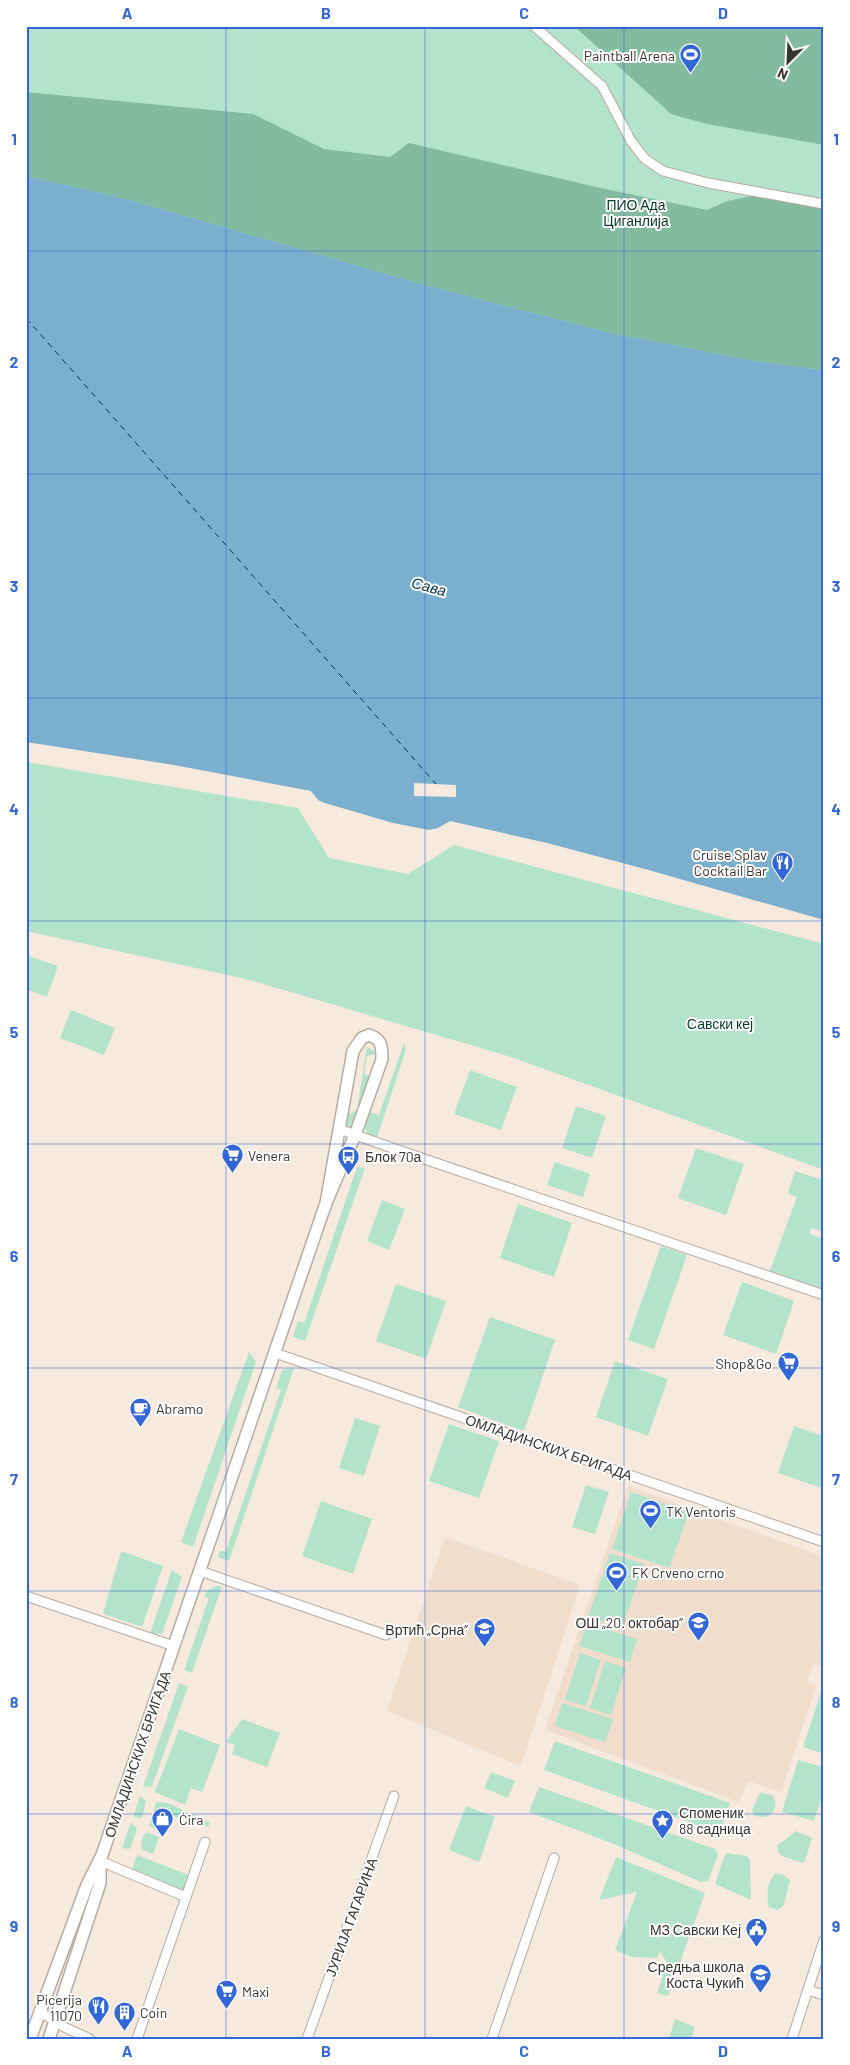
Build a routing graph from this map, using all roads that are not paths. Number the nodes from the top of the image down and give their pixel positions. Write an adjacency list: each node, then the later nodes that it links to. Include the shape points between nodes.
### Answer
1 (534, 26): 2 (street, via 602,86 631,141 645,159 663,171 708,183)
2 (824, 204)
3 (339, 1128): 4 (street); 4 (street, ОМЛАДИНСКИХ БРИГАДА, via 353,1051 362,1038 369,1035 379,1040 382,1059); 5 (street, ОМЛАДИНСКИХ БРИГАДА)
4 (355, 1135): 5 (street, ОМЛАДИНСКИХ БРИГАДА); 6 (street)
5 (326, 1203): 7 (street, ОМЛАДИНСКИХ БРИГАДА)
6 (824, 1295)
7 (275, 1352): 8 (street, ОМЛАДИНСКИХ БРИГАДА); 9 (street, ОМЛАДИНСКИХ БРИГАДА)
8 (824, 1542)
9 (200, 1572): 11 (street); 12 (street, ОМЛАДИНСКИХ БРИГАДА)
10 (26, 1596): 12 (street)
11 (386, 1635)
12 (174, 1646): 16 (street, ОМЛАДИНСКИХ БРИГАДА)
13 (394, 1796): 27 (street, ЈУРИЈА ГАГАРИНА)
14 (205, 1842): 17 (street)
15 (554, 1858): 28 (street)
16 (100, 1861): 17 (street); 21 (street, ОМЛАДИНСКИХ БРИГАДА, via 87,1884); 22 (street, ОМЛАДИНСКИХ БРИГАДА, via 100,1883)
17 (186, 1897): 26 (street)
18 (824, 1940): 19 (street)
19 (808, 1990): 20 (street); 29 (street)
20 (824, 1995)
21 (39, 2011): 22 (street); 23 (street, ОМЛАДИНСКИХ БРИГАДА)
22 (55, 2022): 24 (street, ОМЛАДИНСКИХ БРИГАДА); 25 (street)
23 (30, 2039)
24 (49, 2039)
25 (90, 2039)
26 (137, 2039)
27 (307, 2039)
28 (492, 2039)
29 (792, 2039)

